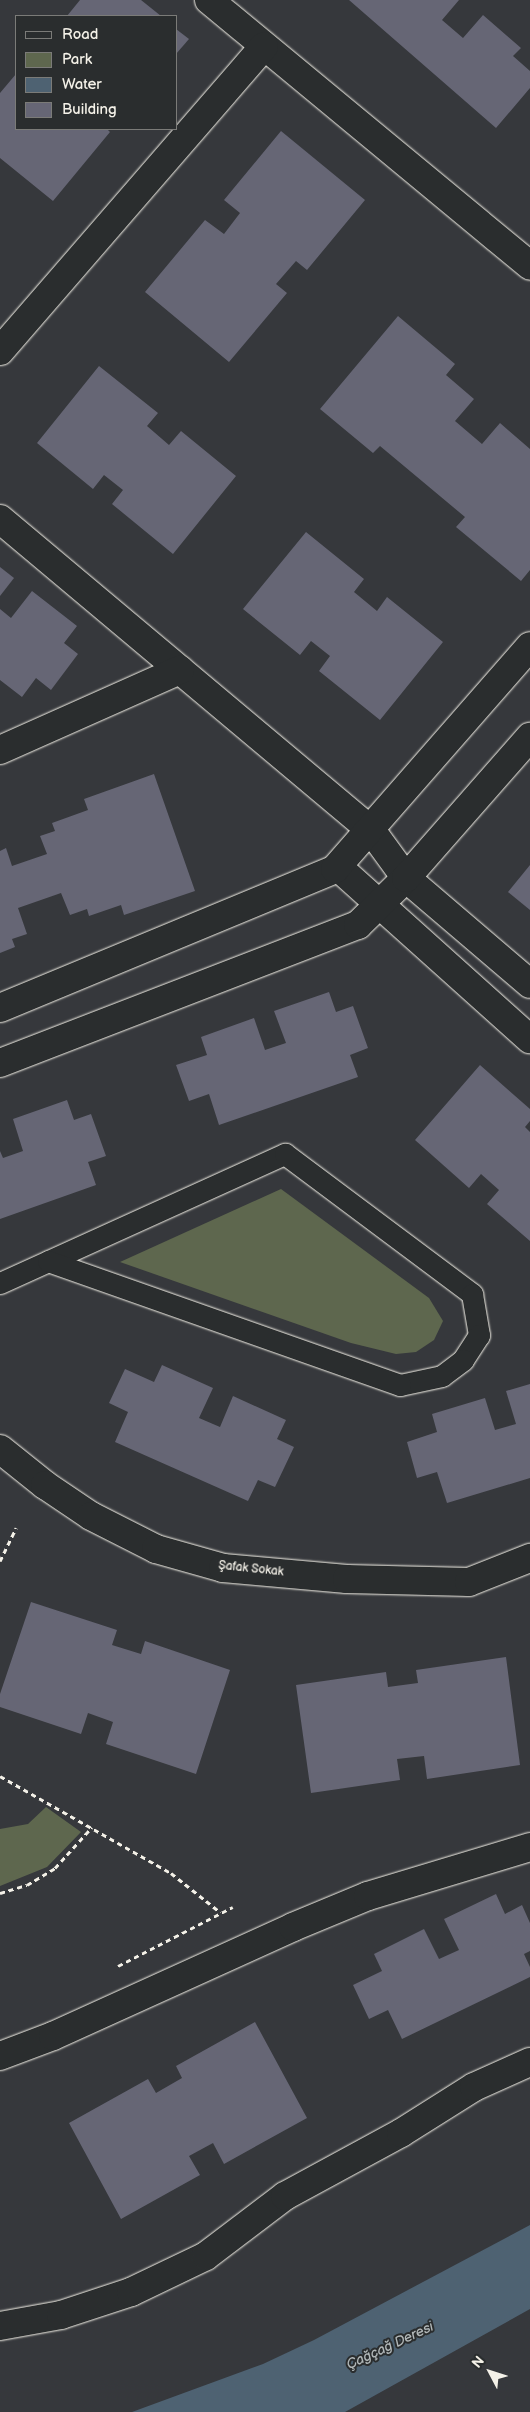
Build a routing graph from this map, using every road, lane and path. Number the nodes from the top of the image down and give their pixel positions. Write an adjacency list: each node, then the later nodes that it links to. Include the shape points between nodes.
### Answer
1 (209, 0): 2 (street)
2 (264, 46): 3 (street); 4 (street)
3 (530, 266)
4 (0, 351)
5 (0, 519): 7 (street)
6 (530, 646): 10 (street)
7 (180, 670): 9 (street); 10 (street)
8 (530, 737): 12 (street)
9 (0, 750)
10 (371, 830): 11 (street); 12 (street)
11 (338, 867): 13 (street); 15 (street, via 298,887)
12 (406, 878): 13 (street); 14 (street)
13 (378, 904): 16 (street); 17 (street, via 358,925)
14 (530, 984)
15 (0, 1008)
16 (530, 1039)
17 (0, 1063)
18 (48, 1261): 18 (lane, via 285,1154 472,1294 478,1335 463,1360 442,1376 400,1385); 19 (lane)
19 (0, 1283)
20 (0, 1449): 22 (street, Şafak Sokak, via 90,1516 156,1549 224,1568 347,1579 469,1582)
21 (16, 1528): 23 (path)
22 (530, 1558)
23 (0, 1561)
24 (0, 1776): 25 (path)
25 (92, 1827): 27 (path, via 55,1868 27,1885); 29 (path, via 171,1873)
26 (530, 1847): 31 (street, via 368,1896 53,2036)
27 (0, 1893)
28 (233, 1907): 29 (path)
29 (220, 1912): 30 (path)
30 (112, 1969)
31 (0, 2056)
32 (530, 2062): 33 (street, via 474,2087 401,2133 285,2196 206,2256 131,2292 60,2315)
33 (0, 2326)

